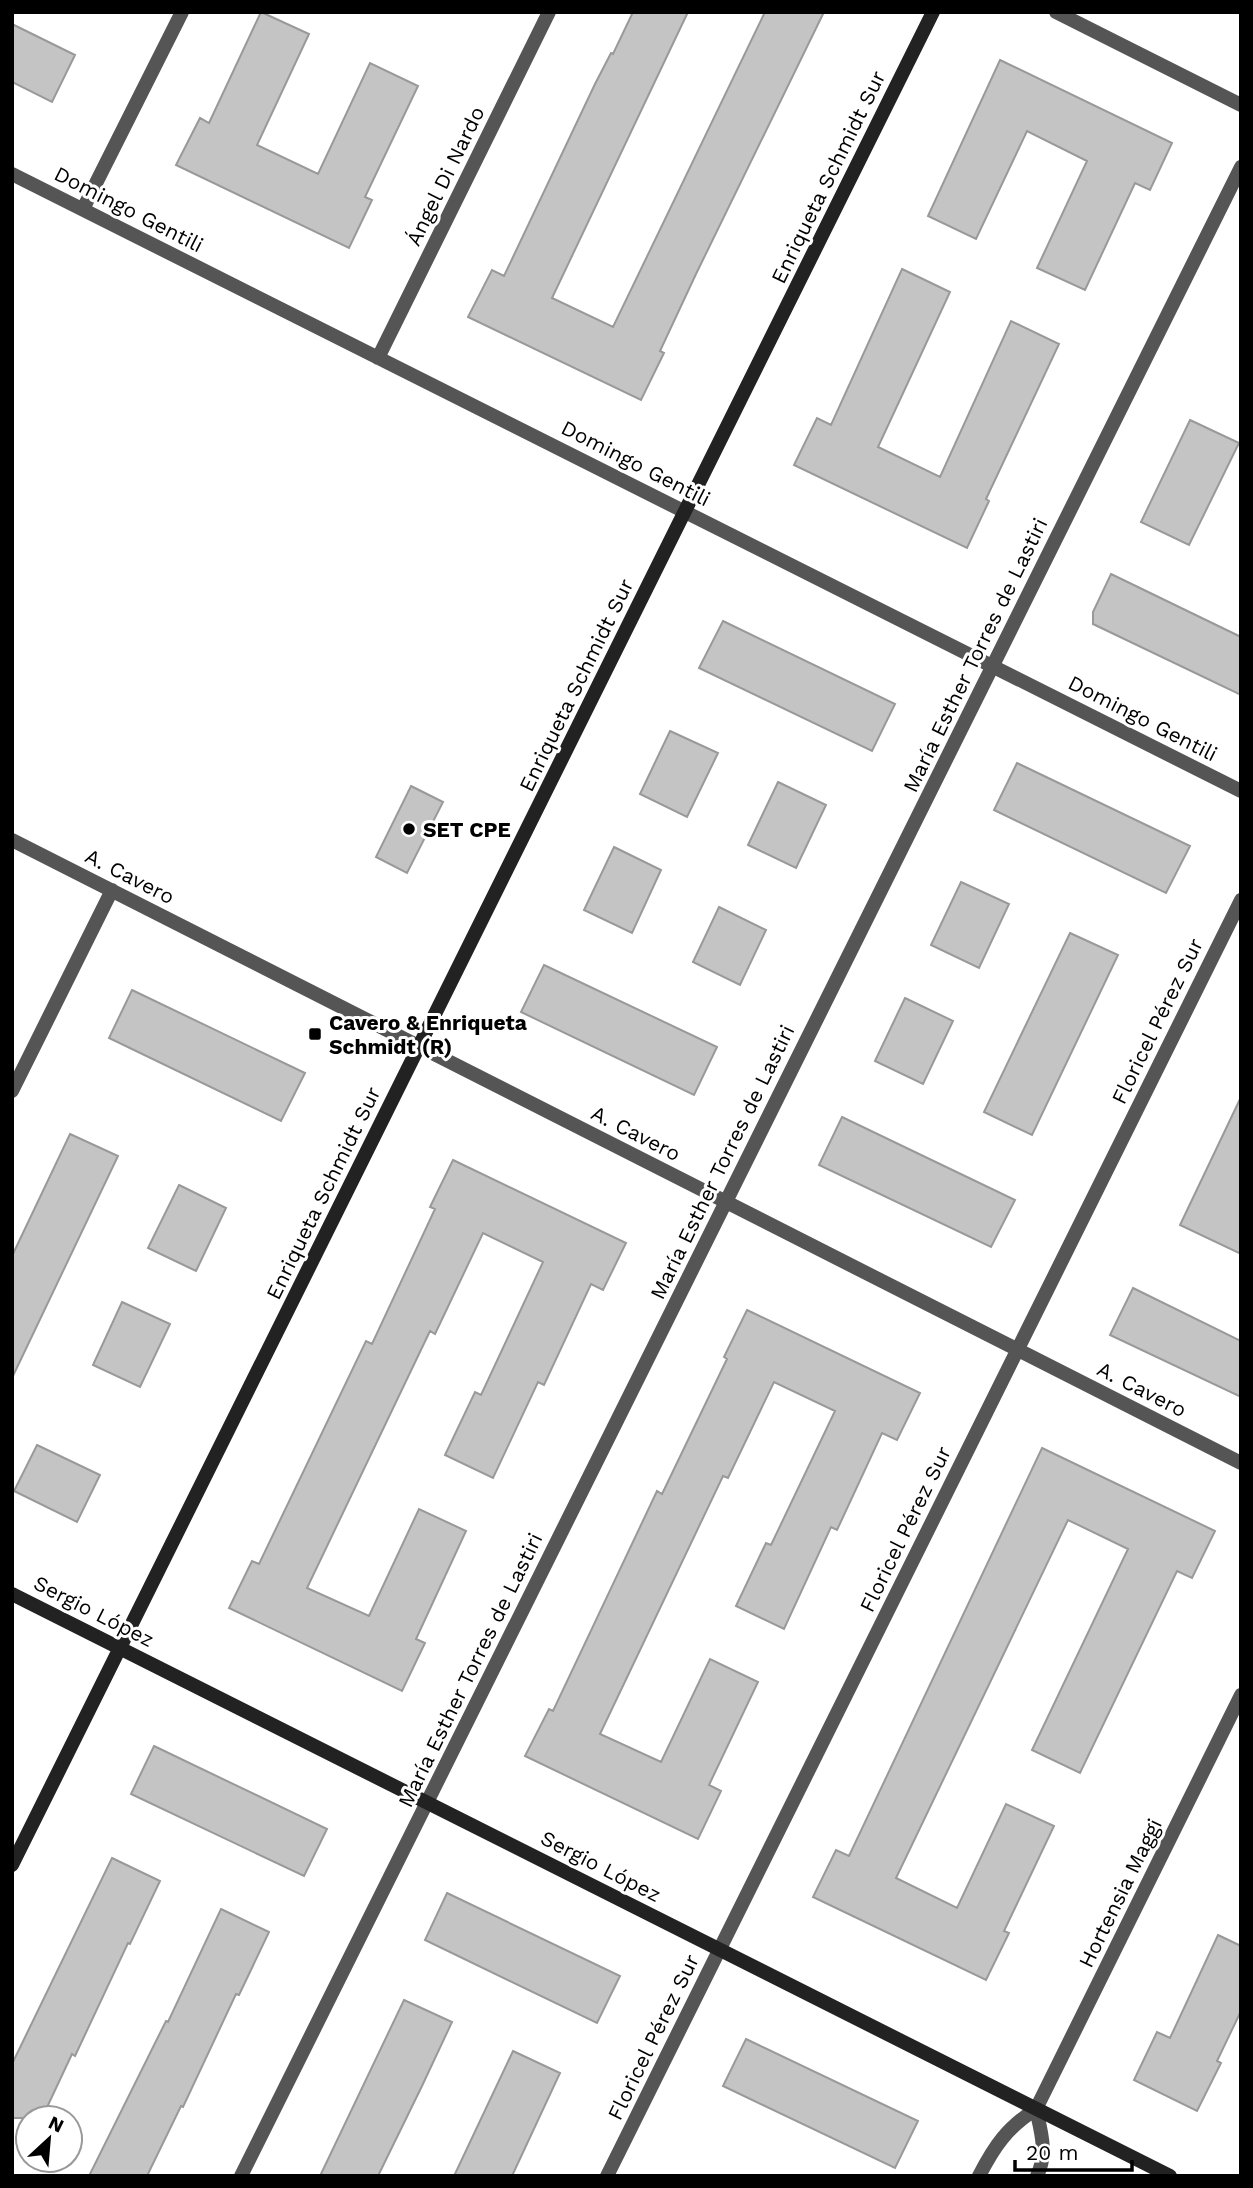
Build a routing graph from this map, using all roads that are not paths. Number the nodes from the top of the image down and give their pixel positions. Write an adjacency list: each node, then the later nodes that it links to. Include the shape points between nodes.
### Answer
1 (182, 12): 8 (street)
2 (549, 12): 9 (street, Ángel Di Nardo)
3 (933, 12): 10 (street, Enriqueta Schmidt Sur)
4 (1056, 12): 5 (street)
5 (1241, 105)
6 (1241, 167): 11 (street, María Esther Torres de Lastiri)
7 (12, 174): 8 (street, Domingo Gentili)
8 (83, 209): 9 (street, Domingo Gentili)
9 (378, 358): 10 (street, Domingo Gentili)
10 (685, 512): 11 (street, Domingo Gentili); 16 (street, Enriqueta Schmidt Sur)
11 (993, 666): 12 (street, Domingo Gentili); 18 (street, María Esther Torres de Lastiri)
12 (1241, 791)
13 (12, 840): 14 (street, A. Cavero)
14 (112, 890): 16 (street, A. Cavero); 17 (street)
15 (1241, 900): 19 (street, Floricel Pérez Sur)
16 (419, 1046): 18 (street, A. Cavero); 22 (street, Enriqueta Schmidt Sur)
17 (12, 1091)
18 (726, 1202): 19 (street, A. Cavero); 24 (street, María Esther Torres de Lastiri)
19 (1017, 1350): 20 (street, A. Cavero); 26 (street, Floricel Pérez Sur)
20 (1241, 1463)
21 (12, 1594): 22 (street, Sergio López)
22 (120, 1648): 24 (street, Sergio López); 25 (street, Enriqueta Schmidt Sur)
23 (1241, 1695): 27 (street, Hortensia Maggi)
24 (427, 1803): 26 (street, Sergio López); 28 (street, María Esther Torres de Lastiri)
25 (12, 1865)
26 (720, 1950): 27 (street, Sergio López); 29 (street, Floricel Pérez Sur)
27 (1036, 2109): 30 (street, Hortensia Maggi, via 1009,2129); 31 (street, via 1044,2154); 32 (street, Sergio López)
28 (242, 2176)
29 (607, 2176)
30 (979, 2176)
31 (1038, 2176)
32 (1170, 2176)

